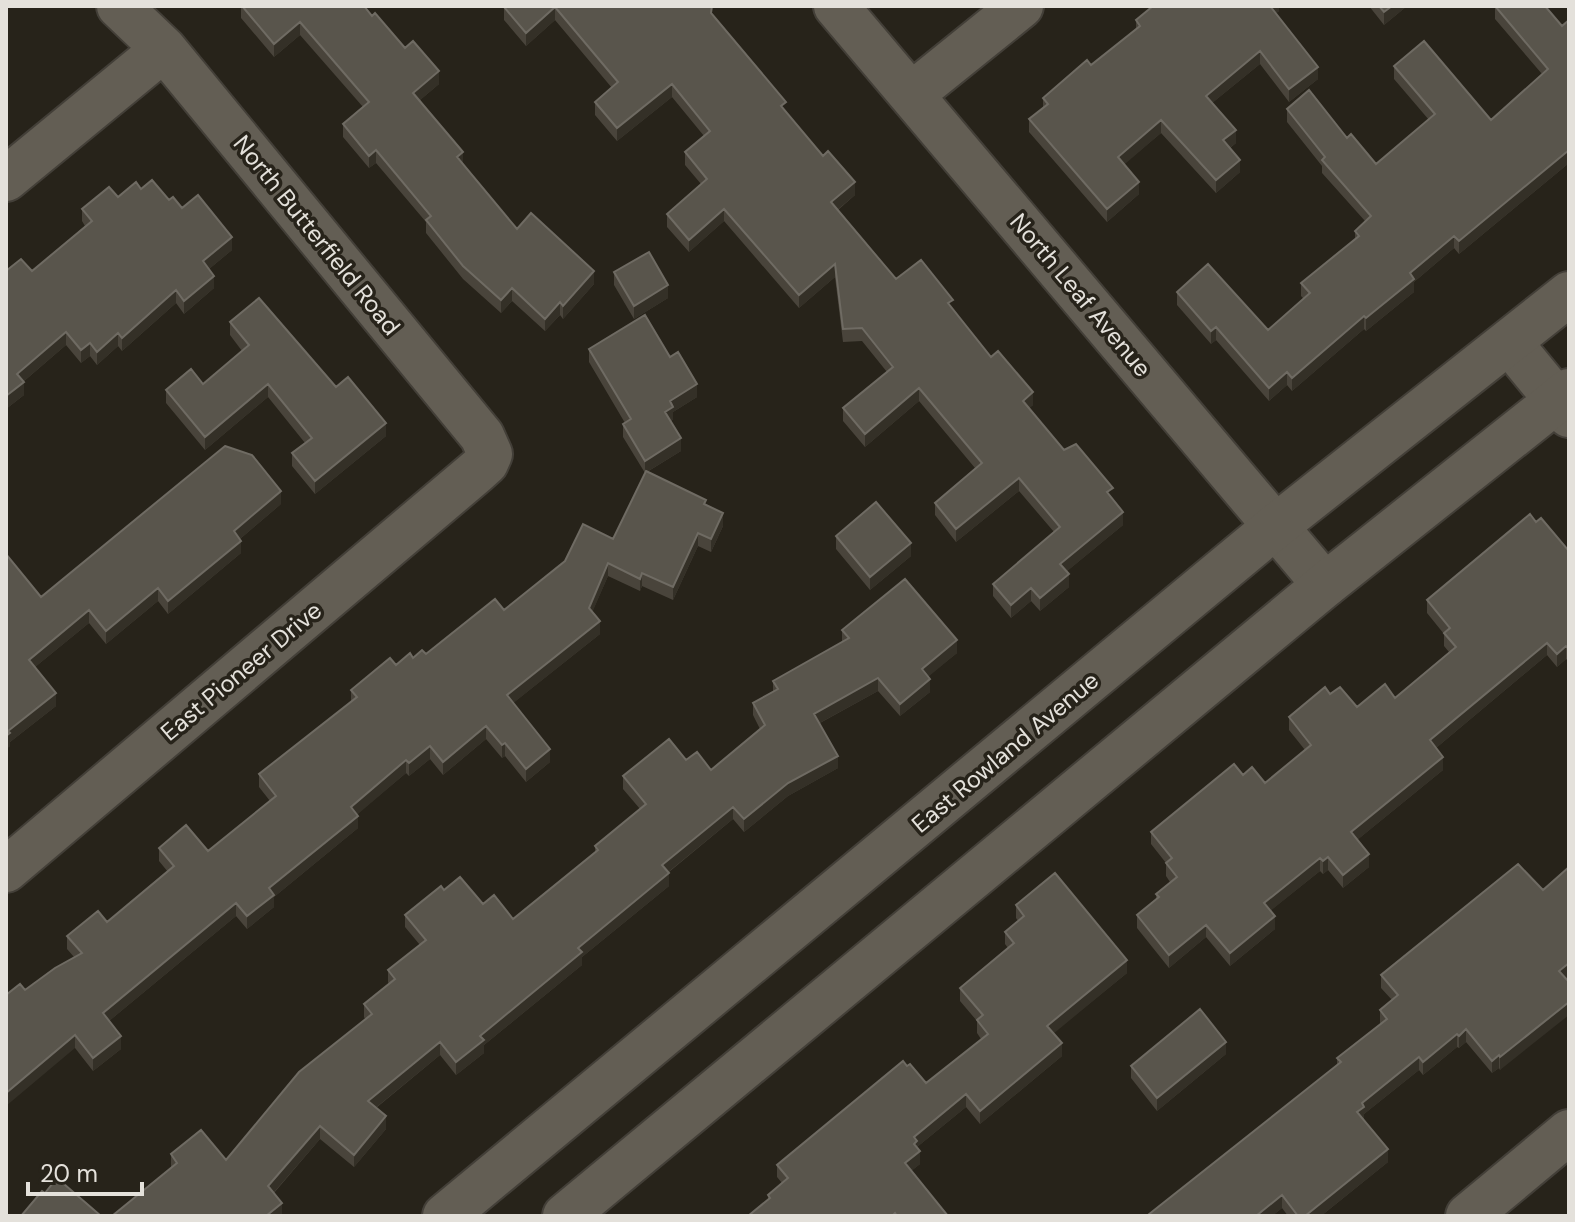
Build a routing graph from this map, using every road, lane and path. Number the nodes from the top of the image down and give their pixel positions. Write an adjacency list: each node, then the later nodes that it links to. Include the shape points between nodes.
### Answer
1 (119, 6): 4 (street, North Butterfield Road)
2 (836, 6): 5 (street, North Leaf Avenue)
3 (1021, 6): 5 (street)
4 (164, 49): 6 (street); 10 (street, North Butterfield Road, via 482,436 490,454)
5 (912, 94): 11 (street, North Leaf Avenue)
6 (6, 179)
7 (1569, 294): 8 (street, East Rowland Avenue)
8 (1510, 343): 9 (street); 11 (street, East Rowland Avenue)
9 (1565, 402): 12 (street)
10 (476, 472): 13 (street, East Pioneer Drive)
11 (1276, 526): 12 (street, North Leaf Avenue); 15 (street, East Rowland Avenue)
12 (1325, 585): 16 (street)
13 (6, 870)
14 (1569, 1132): 17 (street)
15 (445, 1216)
16 (565, 1216)
17 (1468, 1216)

